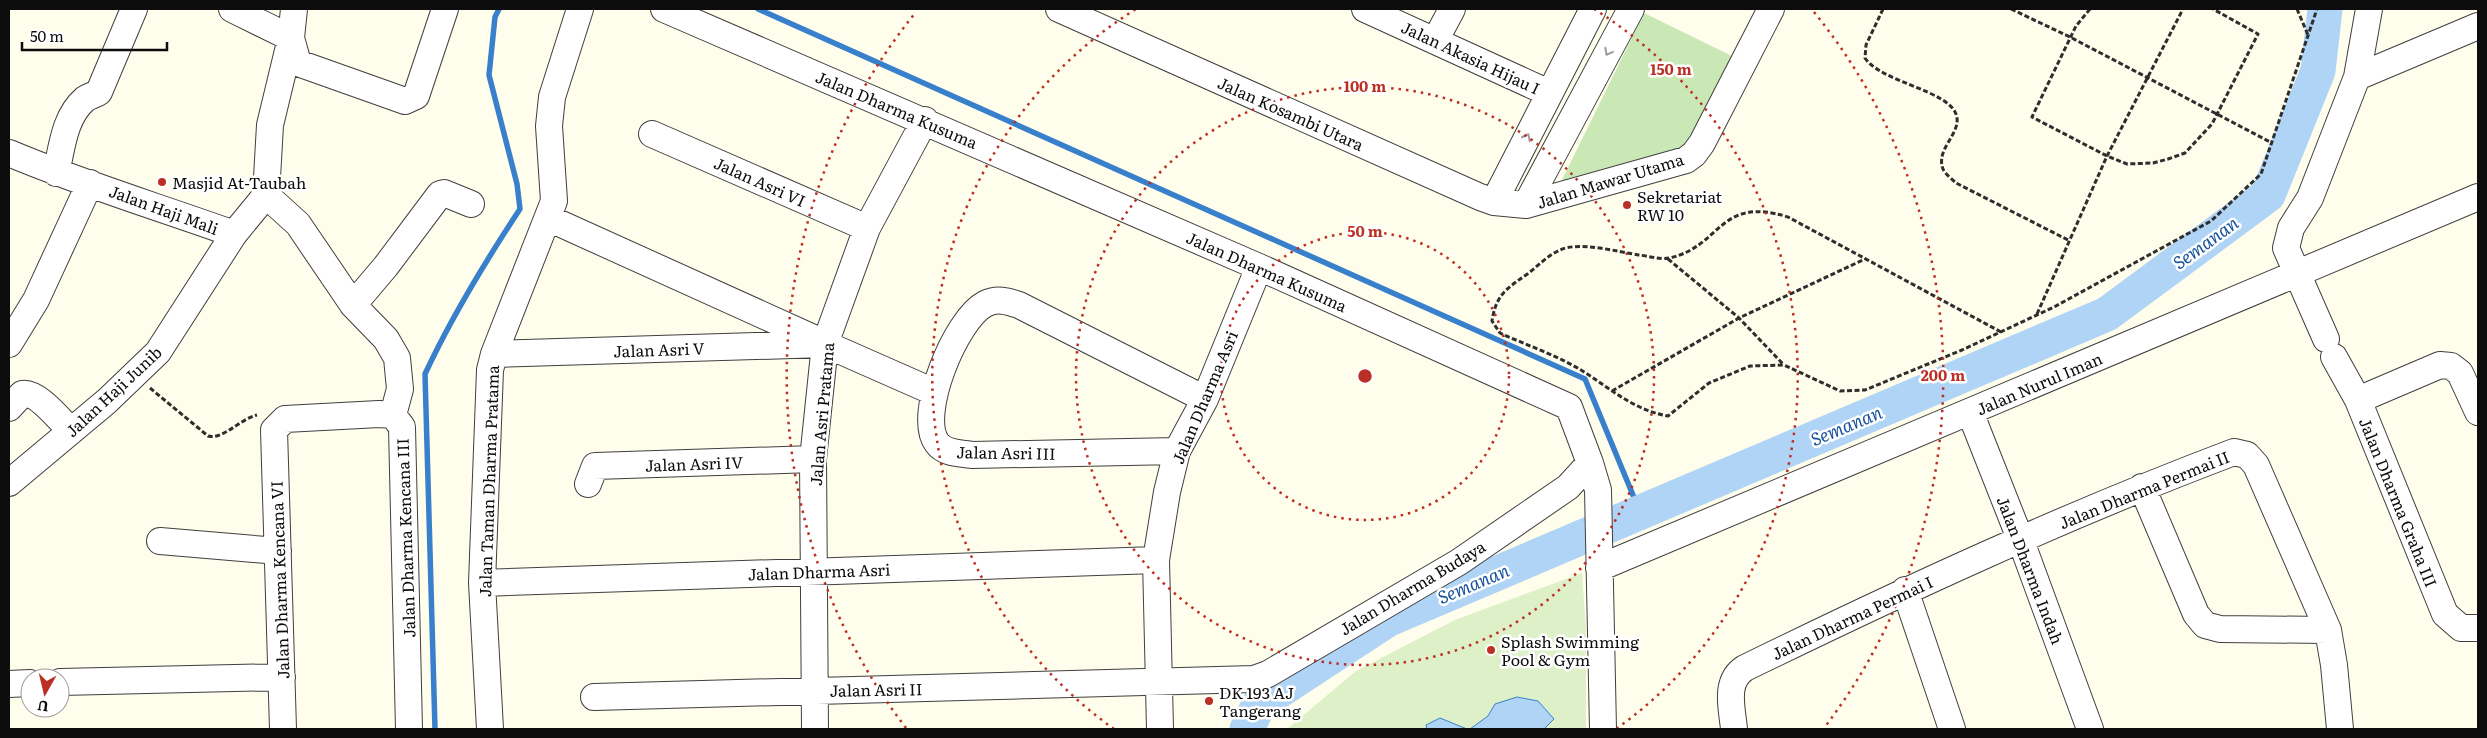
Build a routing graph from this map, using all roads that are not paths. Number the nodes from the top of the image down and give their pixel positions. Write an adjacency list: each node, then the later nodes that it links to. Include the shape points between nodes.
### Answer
1 (134, 9): 22 (street, via 100,91 80,105 67,124)
2 (232, 9): 15 (street)
3 (294, 9): 15 (street)
4 (445, 9): 15 (street, via 416,96 405,102 298,63)
5 (580, 9): 29 (street, Jalan Taman Dharma Pratama, via 552,97 549,126 554,201)
6 (664, 9): 19 (street, Jalan Dharma Kusuma)
7 (1365, 9): 16 (street, Jalan Akasia Hijau I)
8 (1452, 9): 16 (street)
9 (1593, 9): 18 (street)
10 (1631, 9): 28 (street, one-way to 28)
11 (1771, 9): 28 (street, Jalan Mawar Utama, via 1694,154 1686,160)
12 (2369, 9): 17 (street, Jalan Dharma Graha III)
13 (1075, 12): 26 (street, Jalan Kosambi Utara)
14 (2478, 26): 17 (street)
15 (291, 38): 24 (street, via 270,125)
16 (1435, 41): 18 (street, Jalan Akasia Hijau I)
17 (2357, 77): 33 (street, Jalan Dharma Graha III, via 2310,198 2291,228 2286,248)
18 (1549, 93): 26 (street, one-way to 18)
19 (925, 120): 30 (street, Jalan Asri Pratama); 32 (street, Jalan Dharma Kusuma)
20 (652, 134): 30 (street, Jalan Asri VI)
21 (9, 154): 22 (street, Jalan Haji Mali)
22 (56, 173): 23 (street, Jalan Haji Mali)
23 (90, 183): 31 (street, Jalan Haji Mali); 35 (street, via 36,300)
24 (266, 195): 31 (street, Jalan Haji Mali); 34 (street, via 298,224)
25 (2478, 197): 33 (street, Jalan Nurul Iman)
26 (1494, 202): 28 (street, Jalan Kosambi Utara)
27 (471, 204): 34 (street, via 440,194)
28 (1526, 205)
29 (548, 218): 36 (street, Jalan Asri V); 37 (street, Jalan Taman Dharma Pratama)
30 (867, 228): 36 (street, Jalan Asri Pratama)
31 (234, 234): 46 (street, Jalan Haji Junib, via 158,352)
32 (1259, 267): 39 (street, Jalan Dharma Asri); 49 (street, Jalan Dharma Kusuma, via 1564,404 1572,412)
33 (2299, 273): 40 (street, Jalan Dharma Graha III, via 2330,348); 42 (street, Jalan Nurul Iman)
34 (353, 306): 44 (street, via 386,339 397,358 400,389)
35 (9, 344)
36 (825, 344): 37 (street, Jalan Asri V); 38 (street, Jalan Asri V); 48 (street, Jalan Asri Pratama)
37 (494, 354): 59 (street, Jalan Taman Dharma Pratama, via 490,370)
38 (934, 392): 39 (street, Jalan Asri III, via 955,339 974,313 995,300 1018,305); 47 (street, Jalan Asri III, via 932,431 936,443 952,452)
39 (1205, 399): 47 (street, Jalan Dharma Asri)
40 (2358, 400): 43 (street, via 2440,365 2451,366 2460,373); 61 (street, Jalan Dharma Graha III, via 2445,614 2461,628)
41 (9, 408): 46 (street, via 22,394 29,394)
42 (1970, 412): 53 (street, Jalan Dharma Indah); 57 (street, Jalan Nurul Iman)
43 (2478, 412)
44 (392, 415): 45 (street, Jalan Dharma Kencana III, via 295,417 284,419); 69 (street, Jalan Dharma Kencana III, via 402,427)
45 (276, 427): 55 (street, Jalan Dharma Kencana VI)
46 (71, 431): 50 (street, Jalan Haji Junib)
47 (1177, 451): 56 (street, Jalan Dharma Asri)
48 (813, 459): 51 (street, Jalan Asri IV, via 595,466); 58 (street, Jalan Asri Pratama)
49 (1590, 463): 57 (street, Jalan Dharma Kusuma, via 1598,490); 65 (street, Jalan Dharma Budaya, via 1568,486 1459,562 1268,674 1239,681)
50 (9, 483)
51 (588, 484)
52 (2142, 487): 53 (street, Jalan Dharma Permai II); 62 (street, via 2196,614 2205,625 2220,629); 62 (street, Jalan Dharma Permai II, via 2234,452 2247,455 2256,465)
53 (2021, 540): 60 (street, Jalan Dharma Permai I); 76 (street, Jalan Dharma Indah)
54 (160, 541): 55 (street)
55 (278, 550): 63 (street, Jalan Dharma Kencana VI)
56 (1156, 560): 58 (street, Jalan Dharma Asri); 65 (street, Jalan Dharma Asri)
57 (1599, 564): 73 (street, Jalan Dharma Kusuma)
58 (814, 570): 59 (street, Jalan Dharma Asri); 66 (street, Jalan Asri Pratama)
59 (482, 584): 70 (street, Jalan Taman Dharma Pratama)
60 (1905, 590): 74 (street, Jalan Dharma Permai I, via 1740,671 1730,687); 75 (street)
61 (2478, 628)
62 (2328, 630): 77 (street, Jalan Dharma Permai II)
63 (282, 677): 64 (street); 68 (street, Jalan Dharma Kencana VI)
64 (70, 682)
65 (1159, 682): 66 (street, Jalan Asri II); 72 (street, Jalan Dharma Asri)
66 (815, 690): 67 (street, Jalan Asri II); 71 (street, Jalan Asri Pratama)
67 (594, 697)
68 (283, 729)
69 (409, 729)
70 (490, 729)
71 (815, 729)
72 (1160, 729)
73 (1603, 729)
74 (1734, 729)
75 (1952, 729)
76 (2090, 729)
77 (2340, 729)

